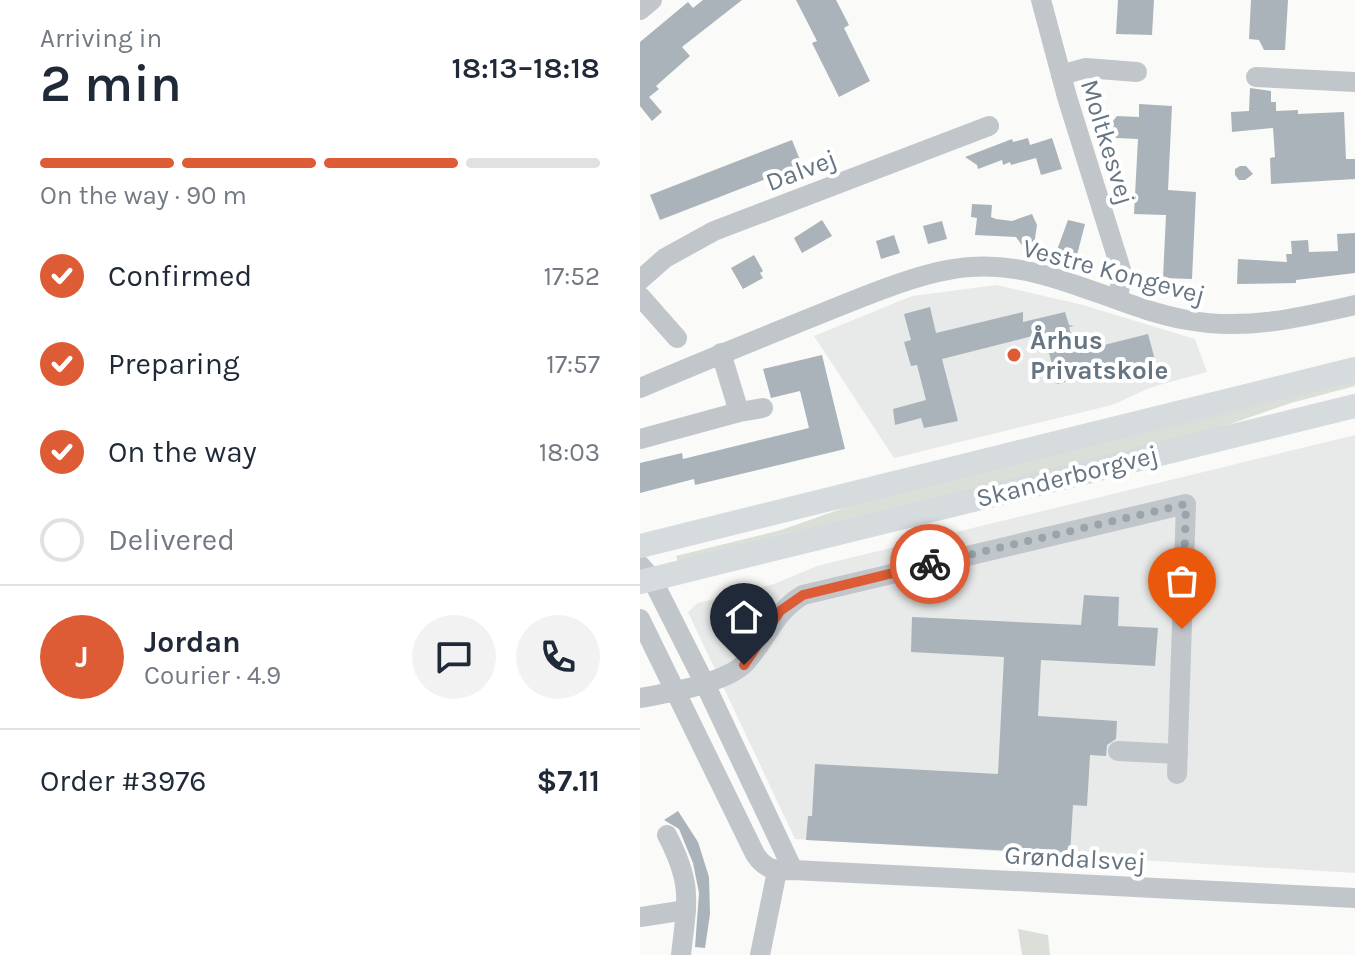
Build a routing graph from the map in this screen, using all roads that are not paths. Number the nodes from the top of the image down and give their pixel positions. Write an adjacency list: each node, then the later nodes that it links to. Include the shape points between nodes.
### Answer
1 (652, 0): 3 (street)
2 (1041, 0): 5 (street, Moltkesvej)
3 (640, 10)
4 (1137, 72): 5 (street, via 1086,68)
5 (1061, 75): 11 (street, Moltkesvej, via 1122,273)
6 (1256, 77): 7 (street)
7 (1355, 82)
8 (989, 126): 9 (street, Dalvej, via 714,231 665,258)
9 (640, 280)
10 (640, 296): 13 (street)
11 (1118, 299): 12 (street, Vestre Kongevej, via 1160,314 1216,324 1254,324); 14 (street, Vestre Kongevej, via 1031,272 971,267 866,295)
12 (1355, 305)
13 (677, 338)
14 (721, 353): 16 (street, Vestre Kongevej); 19 (street)
15 (1355, 369): 21 (main road, Skanderborgvej)
16 (640, 388)
17 (1355, 406): 22 (main road, Skanderborgvej)
18 (763, 408): 19 (street)
19 (739, 412): 20 (street)
20 (640, 439)
21 (640, 546)
22 (644, 576): 24 (street)
23 (640, 619): 25 (street)
24 (705, 684): 25 (street); 27 (street, via 744,665 780,611 803,595 1186,504 1177,764); 29 (street)
25 (674, 692): 26 (street); 29 (street, via 755,854 766,867)
26 (640, 698)
27 (1118, 751)
28 (667, 835): 31 (street, via 687,888)
29 (785, 871): 30 (street, Grøndalsvej); 34 (street)
30 (1355, 898)
31 (686, 910): 32 (street); 33 (street)
32 (640, 917)
33 (681, 955)
34 (760, 955)

